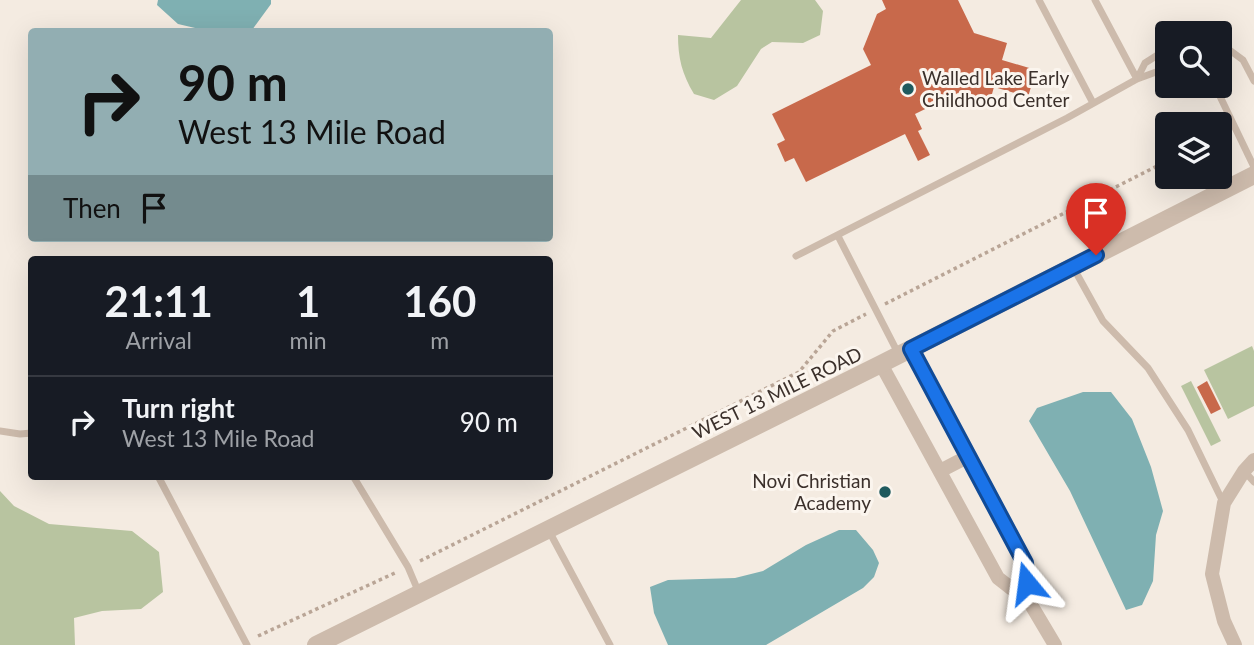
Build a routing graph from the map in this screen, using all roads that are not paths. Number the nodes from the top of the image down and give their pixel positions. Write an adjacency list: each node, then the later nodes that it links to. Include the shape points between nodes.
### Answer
1 (1039, 0): 9 (lane)
2 (1096, 0): 6 (lane)
3 (1232, 52): 7 (lane, via 1243,60)
4 (1155, 57): 6 (lane, via 1145,63)
5 (1155, 72): 6 (lane)
6 (1137, 79): 9 (lane)
7 (1254, 81)
8 (1221, 98): 10 (lane)
9 (1093, 103): 12 (lane)
10 (1254, 167)
11 (1254, 175): 14 (street, WEST 13 MILE ROAD)
12 (838, 236): 13 (lane); 15 (lane, via 876,309)
13 (796, 256)
14 (1073, 267): 15 (street, WEST 13 MILE ROAD); 24 (lane, via 1103,321 1148,368 1188,430)
15 (905, 352): 16 (street, WEST 13 MILE ROAD); 19 (street)
16 (881, 364): 20 (street); 25 (street, WEST 13 MILE ROAD)
17 (0, 431): 18 (lane)
18 (28, 433)
19 (969, 456): 20 (street); 27 (street, via 1025,563)
20 (940, 471): 27 (street, via 998,578)
21 (1251, 471): 24 (street)
22 (160, 480): 28 (lane)
23 (355, 480): 26 (lane, via 408,567)
24 (1224, 503): 32 (street, via 1212,574)
25 (548, 530): 26 (street, WEST 13 MILE ROAD); 30 (lane)
26 (419, 594): 29 (street, WEST 13 MILE ROAD)
27 (1030, 603): 31 (street)
28 (247, 643)
29 (316, 645)
30 (610, 645)
31 (1055, 645)
32 (1235, 645)

